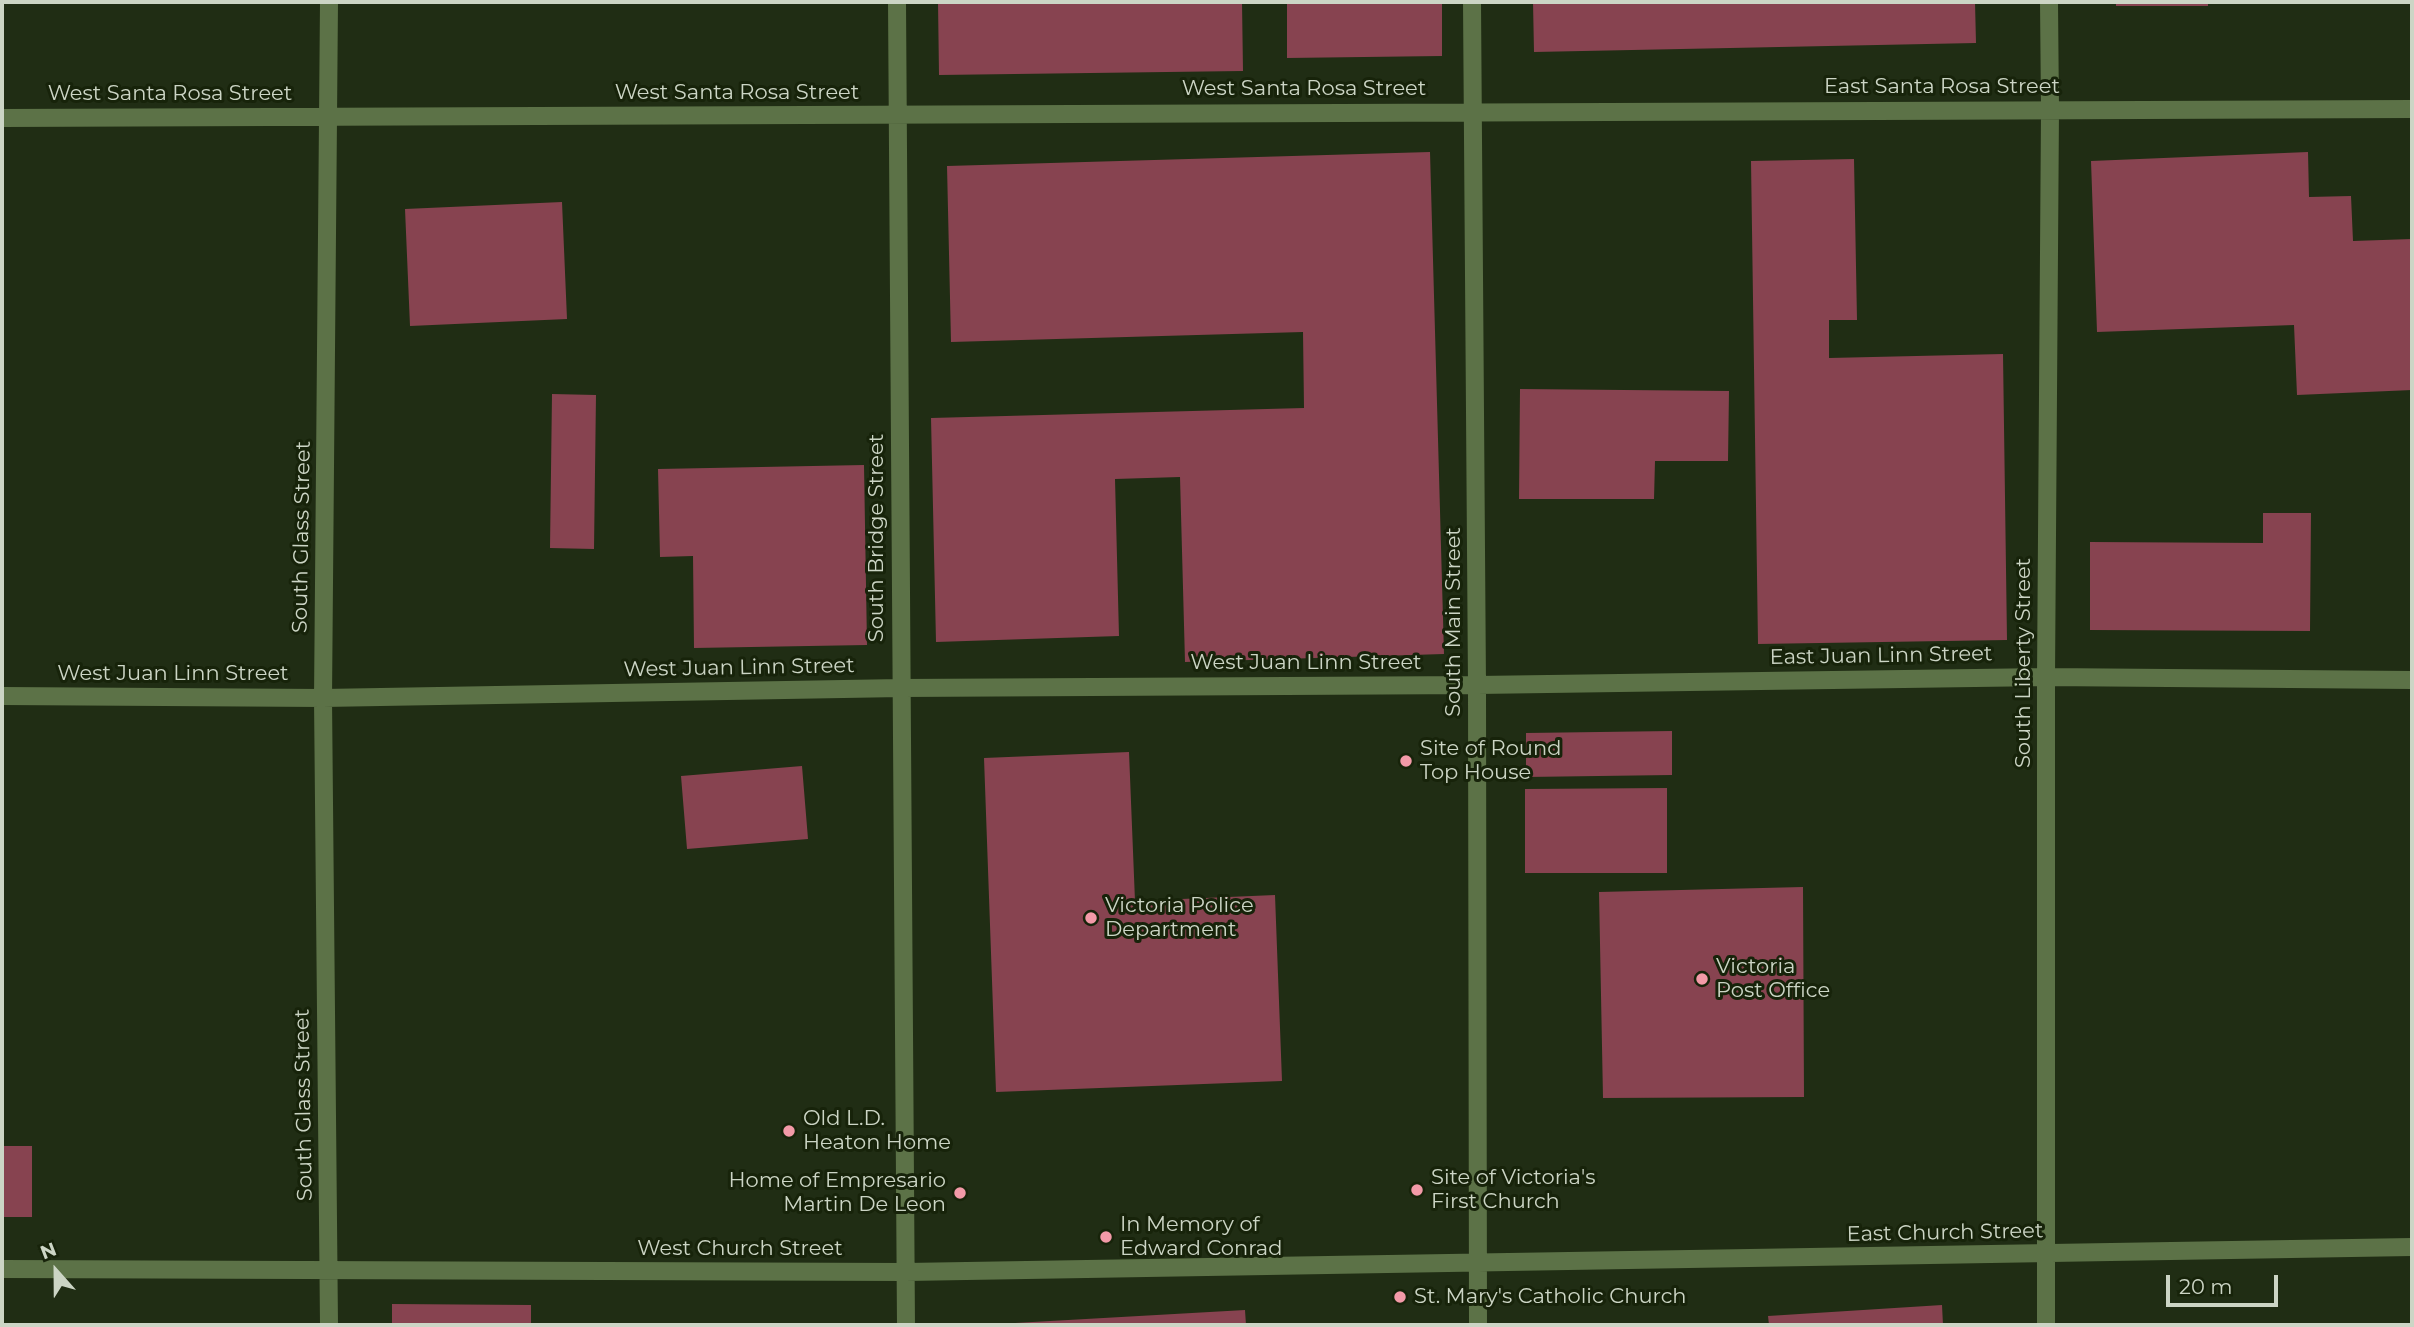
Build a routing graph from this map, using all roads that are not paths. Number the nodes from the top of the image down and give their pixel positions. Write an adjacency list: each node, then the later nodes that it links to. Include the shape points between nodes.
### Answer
1 (329, 2): 8 (street, South Glass Street)
2 (897, 2): 9 (street, South Bridge Street)
3 (1472, 2): 7 (street, South Main Street)
4 (2049, 2): 6 (street, South Liberty Street)
5 (2412, 109): 6 (street, East Santa Rosa Street)
6 (2050, 110): 7 (street, East Santa Rosa Street); 11 (street, South Liberty Street)
7 (1472, 111): 9 (street, West Santa Rosa Street); 13 (street, South Main Street)
8 (329, 115): 9 (street, West Santa Rosa Street); 10 (street, West Santa Rosa Street); 16 (street, South Glass Street)
9 (897, 116): 14 (street, South Bridge Street)
10 (2, 118)
11 (2046, 677): 12 (street, East Juan Linn Street); 13 (street, East Juan Linn Street); 18 (street, South Liberty Street)
12 (2412, 680)
13 (1477, 685): 14 (street, West Juan Linn Street); 19 (street, South Main Street)
14 (901, 688): 16 (street, West Juan Linn Street); 22 (street, South Bridge Street)
15 (2, 696): 16 (street, West Juan Linn Street)
16 (323, 698): 21 (street, South Glass Street)
17 (2412, 1248): 18 (street, East Church Street)
18 (2045, 1255): 19 (street, East Church Street); 26 (street, South Liberty Street)
19 (1478, 1261): 22 (street, West Church Street); 25 (street, South Main Street)
20 (2, 1269): 21 (street, West Church Street)
21 (329, 1271): 22 (street, West Church Street); 23 (street, South Glass Street)
22 (906, 1272): 24 (street, South Bridge Street)
23 (329, 1325)
24 (906, 1325)
25 (1478, 1325)
26 (2046, 1325)

